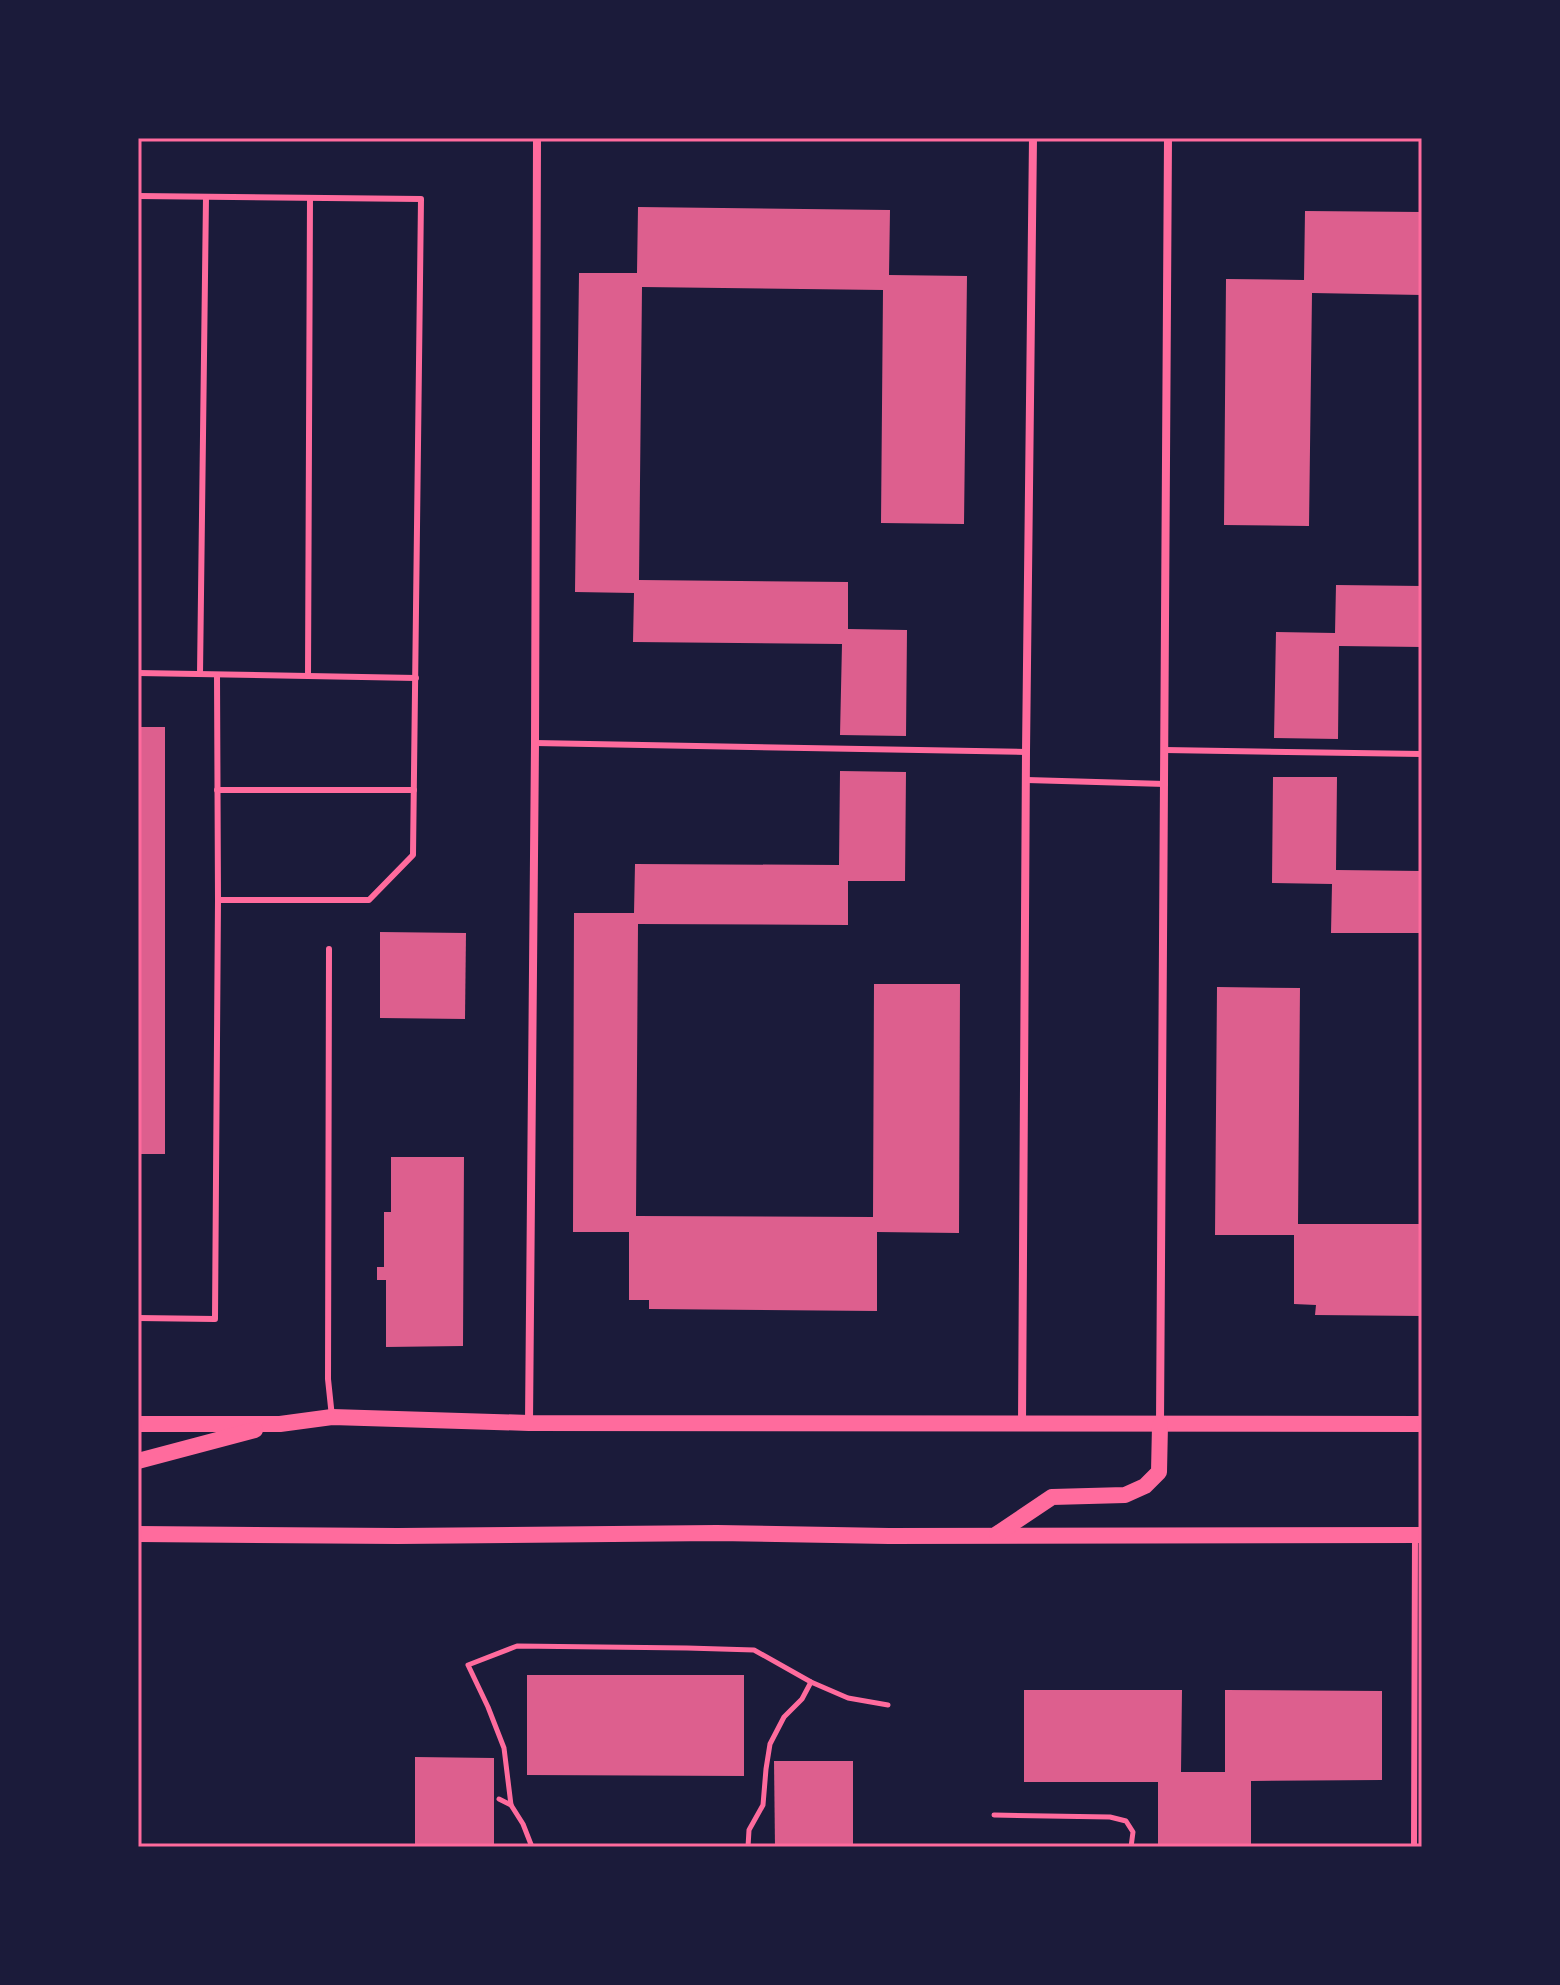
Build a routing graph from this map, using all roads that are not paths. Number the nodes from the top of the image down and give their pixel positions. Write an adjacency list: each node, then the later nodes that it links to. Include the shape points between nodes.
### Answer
1 (537, 138): 12 (street)
2 (1033, 138): 14 (street)
3 (1168, 138): 13 (street)
4 (138, 196): 5 (lane)
5 (206, 197): 6 (lane); 8 (lane)
6 (310, 198): 10 (lane); 11 (lane, via 421,199)
7 (138, 673): 8 (lane)
8 (200, 674): 9 (lane)
9 (217, 675): 10 (lane); 18 (lane)
10 (308, 676): 11 (lane)
11 (416, 678): 19 (lane)
12 (535, 743): 14 (lane); 24 (street)
13 (1165, 750): 15 (lane); 17 (street)
14 (1026, 752): 16 (street)
15 (1422, 754)
16 (1027, 780): 17 (lane); 27 (street)
17 (1165, 784): 29 (street)
18 (217, 790): 19 (lane); 20 (lane)
19 (414, 790): 20 (lane, via 413,855 369,900)
20 (218, 900): 22 (lane, via 215,1319)
21 (329, 949): 23 (lane)
22 (138, 1318)
23 (332, 1417): 24 (main road); 26 (main road)
24 (529, 1423): 27 (main road)
25 (138, 1424): 26 (main road)
26 (280, 1424): 30 (main road)
27 (1022, 1424): 29 (main road)
28 (1422, 1424): 29 (main road)
29 (1160, 1425): 32 (main road, via 1159,1472 1145,1486 1125,1495 1052,1497)
30 (138, 1461)
31 (138, 1534): 32 (main road)
32 (996, 1535): 33 (main road)
33 (1418, 1535): 34 (lane)
34 (1414, 1847)

